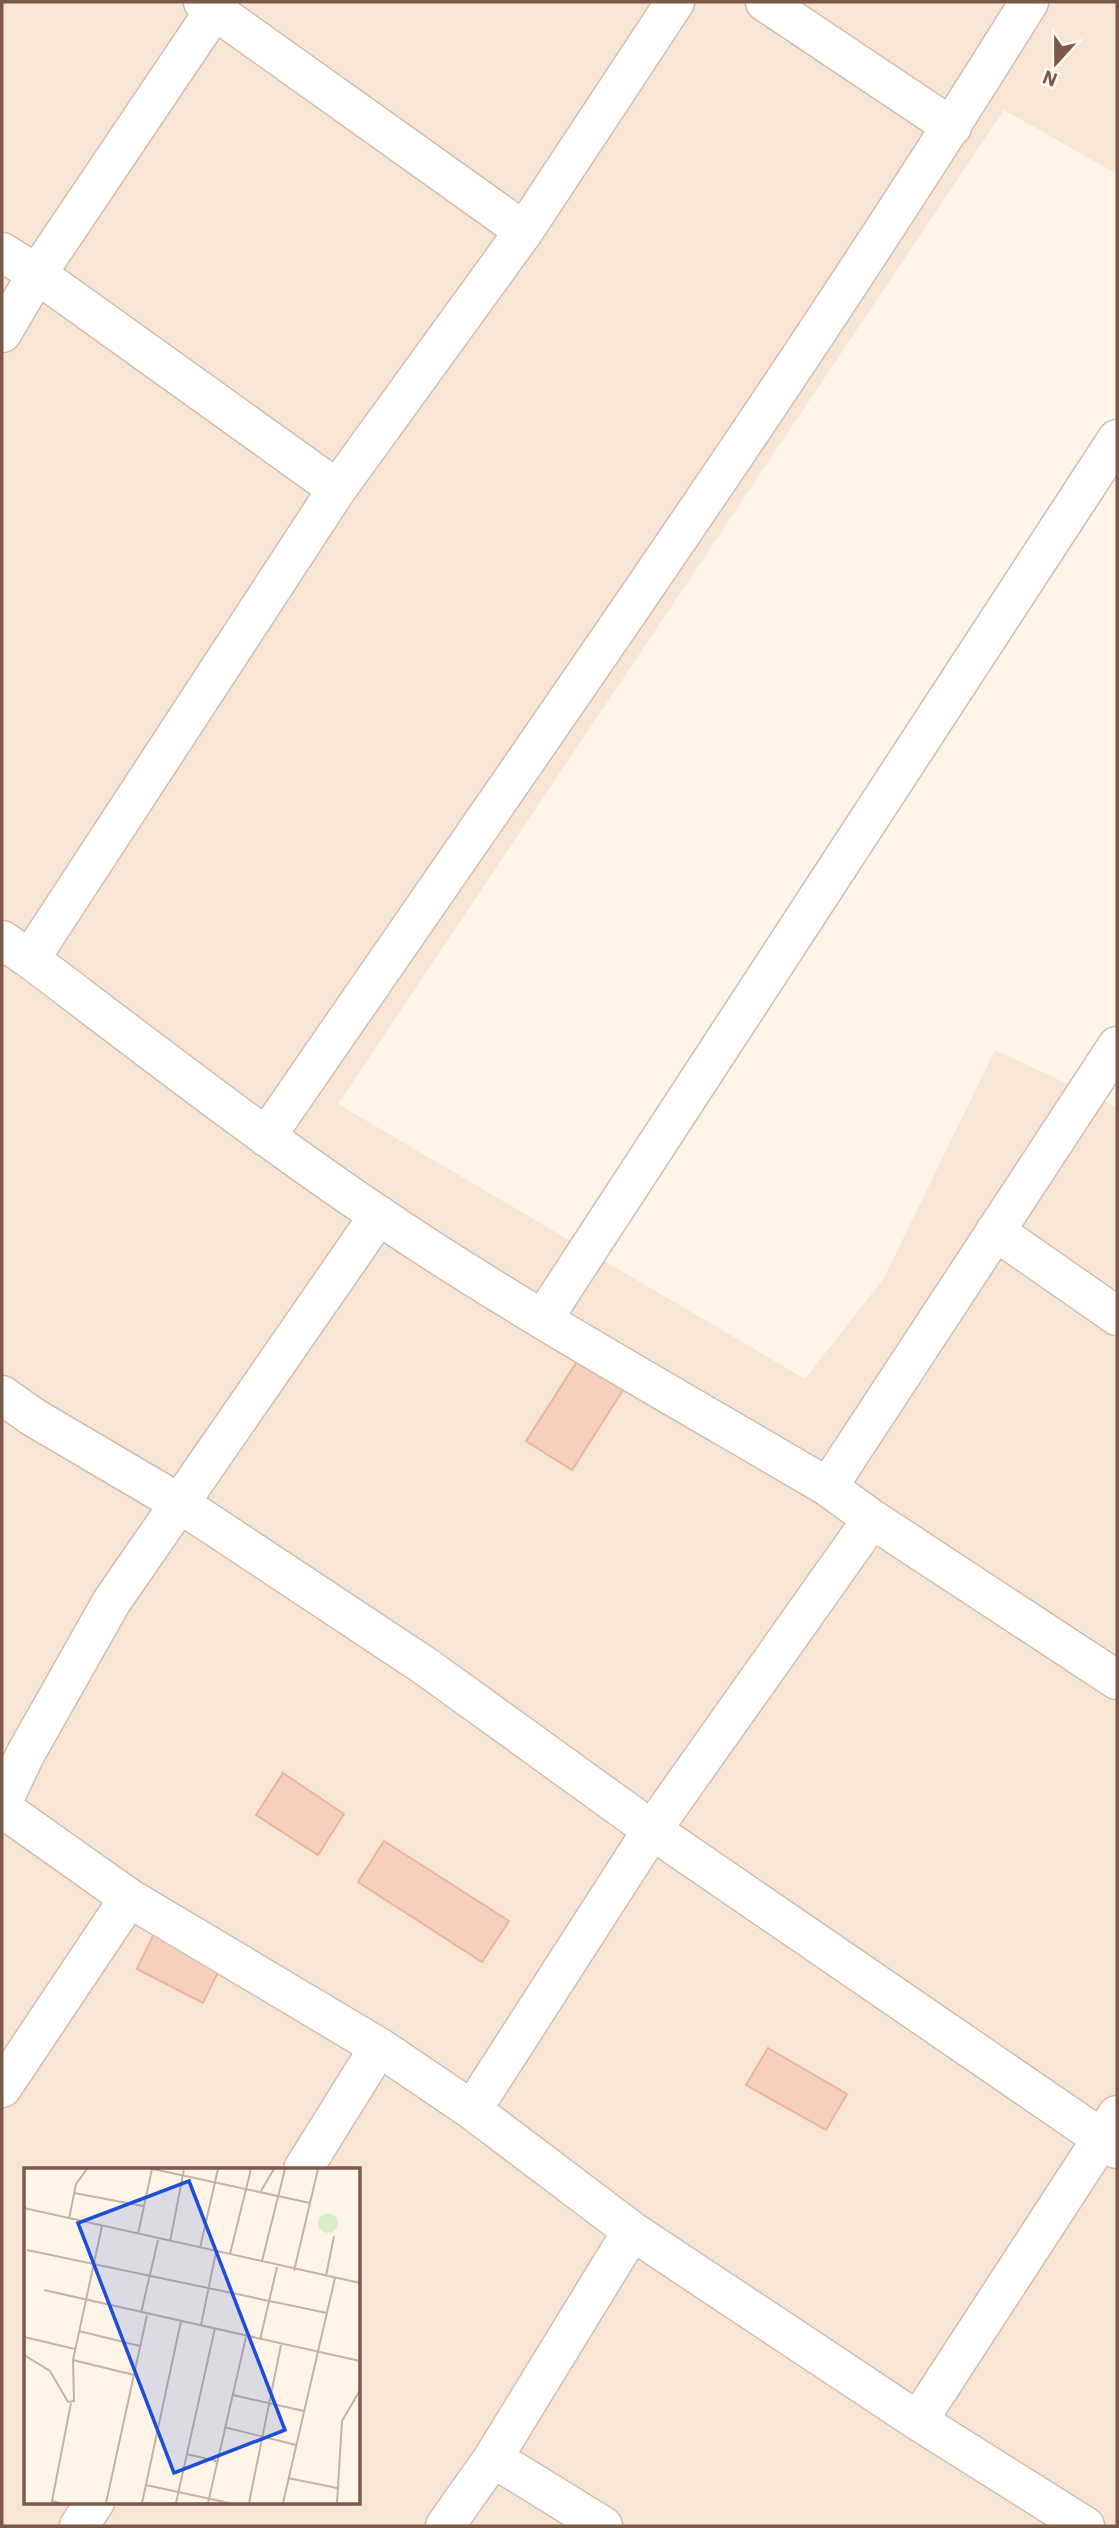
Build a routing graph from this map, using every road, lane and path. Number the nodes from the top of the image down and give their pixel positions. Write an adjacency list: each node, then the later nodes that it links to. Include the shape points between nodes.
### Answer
1 (675, 2): 6 (street)
2 (765, 2): 5 (street)
3 (1029, 2): 5 (street)
4 (213, 4): 6 (street); 8 (street)
5 (951, 127): 14 (street, via 783,382)
6 (523, 231): 11 (street)
7 (2, 252): 8 (street)
8 (37, 274): 9 (street); 11 (street)
9 (2, 333)
10 (1117, 439): 18 (street)
11 (337, 489): 12 (street)
12 (16, 949): 14 (street)
13 (1117, 1046): 16 (street)
14 (266, 1137): 15 (street)
15 (379, 1215): 18 (street); 21 (street)
16 (995, 1231): 17 (street); 20 (street)
17 (1117, 1316)
18 (543, 1319): 20 (street)
19 (2, 1395): 21 (street)
20 (828, 1487): 22 (street)
21 (179, 1503): 24 (street, via 112,1601 26,1753); 25 (street, via 425,1667)
22 (872, 1519): 23 (street); 25 (street)
23 (1117, 1680)
24 (2, 1805): 26 (street)
25 (652, 1830): 29 (street); 30 (street)
26 (129, 1898): 27 (street); 28 (street)
27 (379, 2047): 29 (street); 31 (street)
28 (2, 2088)
29 (472, 2110): 32 (street)
30 (1112, 2134): 33 (street)
31 (304, 2168)
32 (632, 2231): 33 (street); 34 (street)
33 (919, 2421): 39 (street)
34 (493, 2458): 37 (street); 38 (street)
35 (94, 2504): 36 (street)
36 (79, 2526)
37 (445, 2526)
38 (603, 2526)
39 (1085, 2526)

